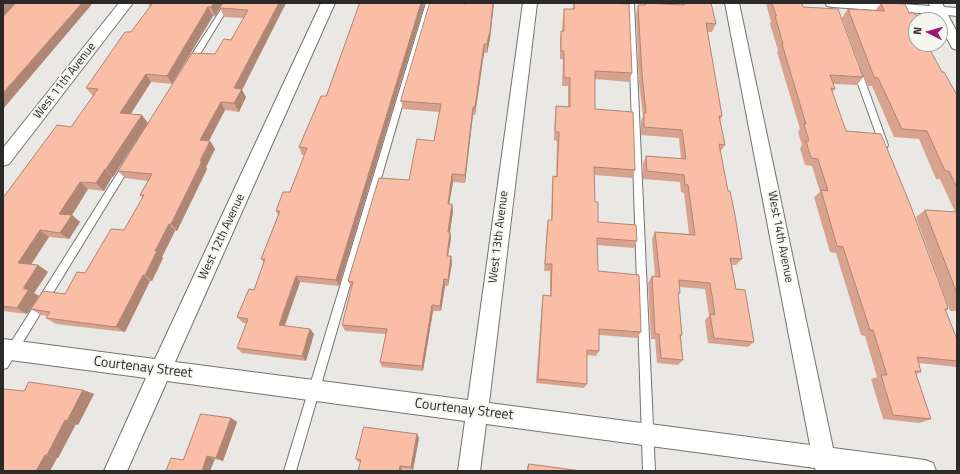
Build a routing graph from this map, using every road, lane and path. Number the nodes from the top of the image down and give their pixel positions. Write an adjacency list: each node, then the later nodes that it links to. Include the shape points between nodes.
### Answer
1 (126, 3): 16 (street, West 11th Avenue)
2 (228, 3): 13 (lane)
3 (328, 3): 18 (street, West 12th Avenue)
4 (429, 3): 19 (lane)
5 (530, 3): 20 (street, West 13th Avenue)
6 (631, 3): 21 (lane)
7 (732, 3): 22 (street, West 14th Avenue)
8 (833, 6): 9 (street)
9 (937, 7): 10 (street); 11 (street)
10 (957, 12)
11 (957, 45)
12 (852, 58): 14 (lane)
13 (186, 70)
14 (887, 155)
15 (132, 156): 17 (lane)
16 (3, 160)
17 (6, 355): 18 (street, Courtenay Street)
18 (161, 370): 19 (street, Courtenay Street); 23 (street, West 12th Avenue)
19 (313, 390): 20 (street, Courtenay Street); 24 (lane)
20 (477, 412): 21 (street, Courtenay Street); 25 (street, West 13th Avenue)
21 (647, 434): 22 (street, Courtenay Street); 26 (lane)
22 (825, 464): 27 (street, Courtenay Street)
23 (115, 471)
24 (290, 471)
25 (470, 471)
26 (649, 471)
27 (926, 471)

